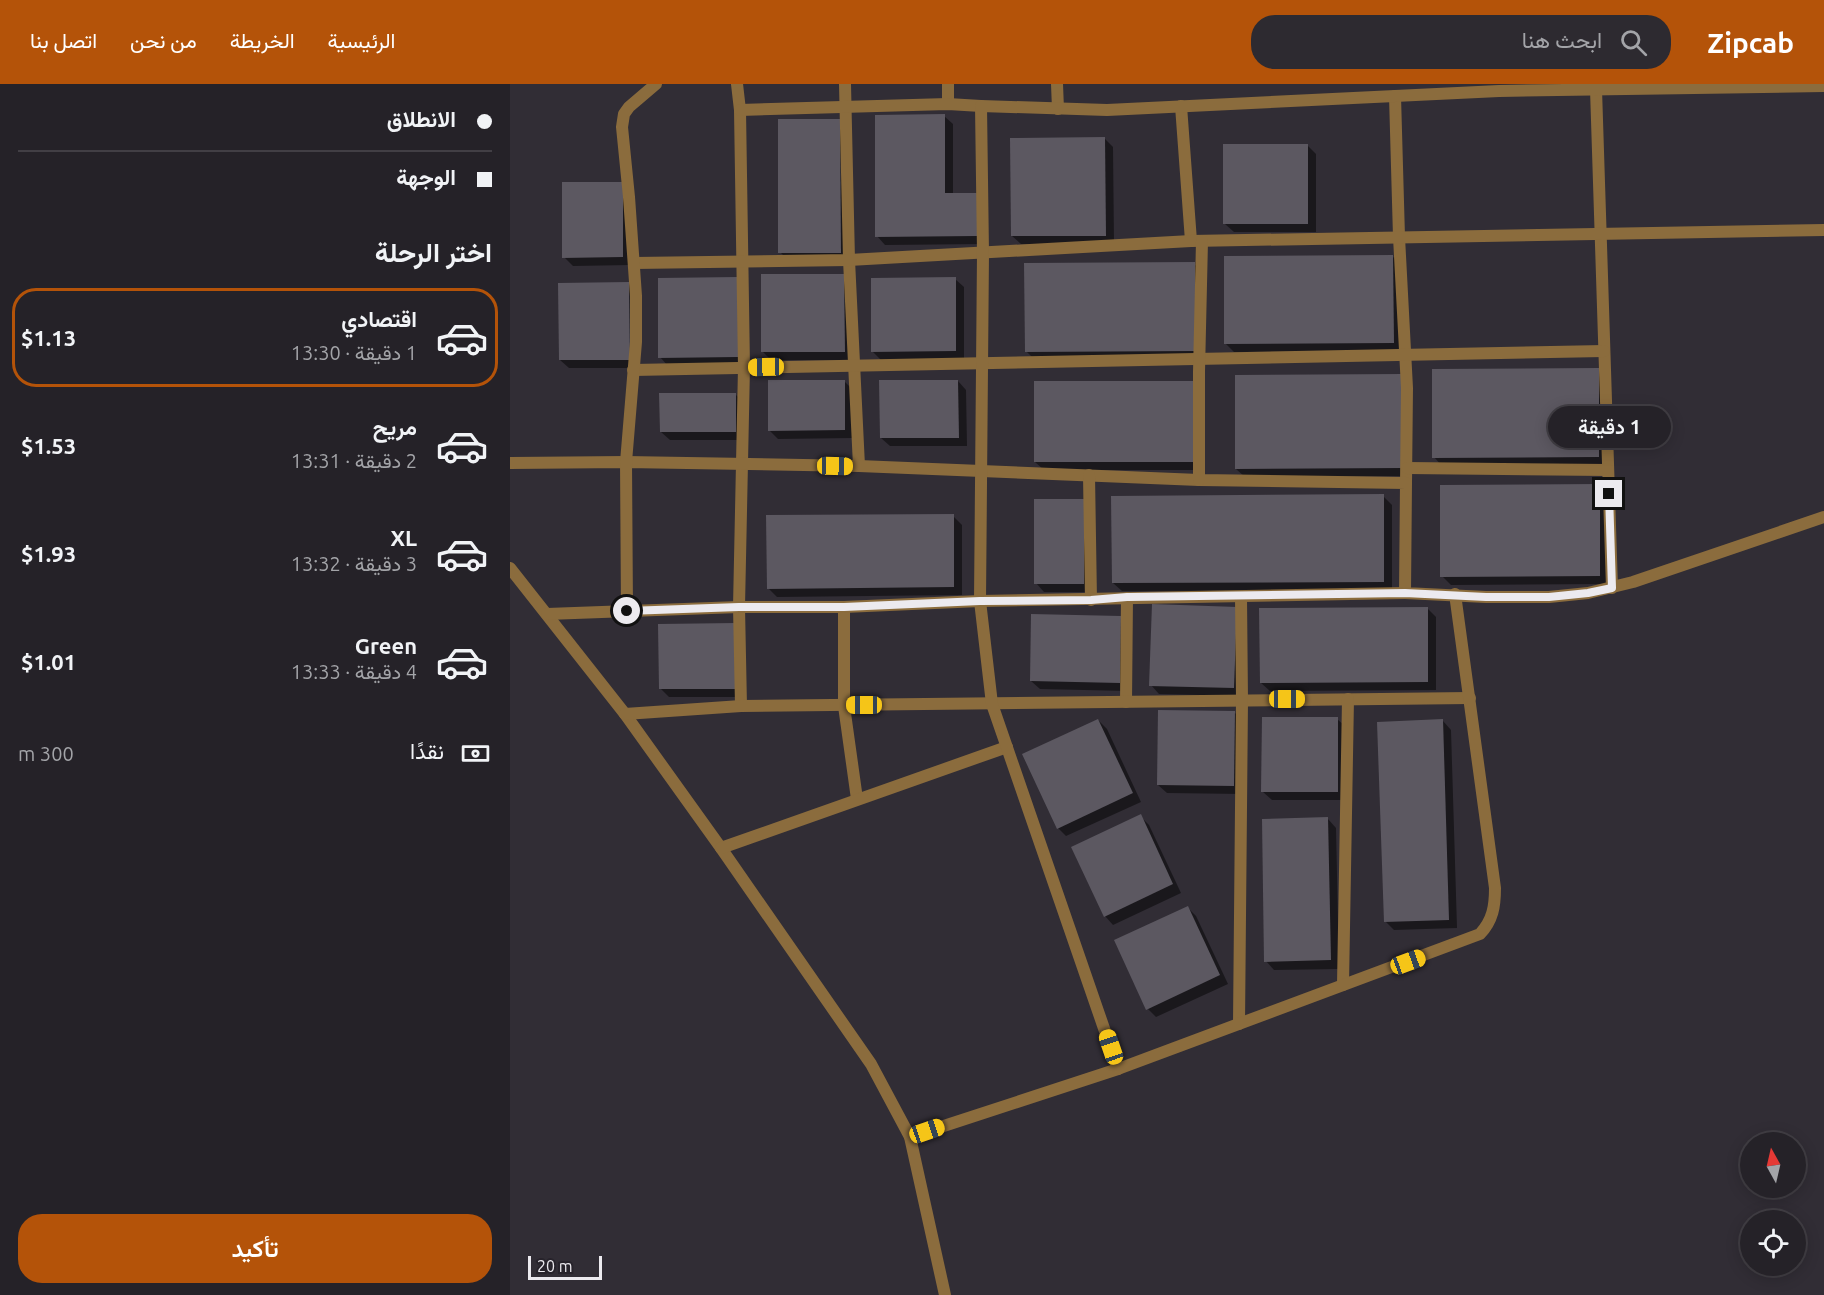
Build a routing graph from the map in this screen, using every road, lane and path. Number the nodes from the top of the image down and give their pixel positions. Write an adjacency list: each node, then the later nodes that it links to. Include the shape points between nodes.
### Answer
1 (656, 84): 22 (street, via 629,107 622,127)
2 (737, 84): 13 (street)
3 (845, 84): 12 (street)
4 (948, 84): 9 (street)
5 (1057, 84): 14 (street)
6 (1824, 86): 7 (street)
7 (1596, 89): 8 (street); 16 (street)
8 (1395, 96): 11 (street); 17 (street)
9 (948, 104): 10 (street); 12 (street)
10 (981, 106): 14 (street); 19 (street)
11 (1181, 106): 14 (street); 18 (street)
12 (847, 107): 13 (street); 20 (street)
13 (740, 110): 21 (street)
14 (1058, 110)
15 (1824, 230): 16 (street)
16 (1600, 235): 17 (street); 23 (street)
17 (1399, 237): 18 (street); 24 (street)
18 (1197, 241): 19 (street); 25 (street)
19 (982, 253): 20 (street); 26 (street)
20 (849, 260): 21 (street); 27 (street)
21 (741, 262): 22 (street); 28 (street)
22 (634, 263): 29 (street)
23 (1604, 351): 24 (street); 35 (street)
24 (1405, 356): 25 (street); 34 (street)
25 (1199, 359): 26 (street); 38 (street)
26 (982, 364): 27 (street); 36 (street)
27 (854, 366): 28 (street); 33 (street)
28 (744, 367): 29 (street); 32 (street)
29 (633, 370): 30 (street)
30 (626, 462): 31 (street); 32 (street); 51 (street)
31 (510, 463)
32 (742, 464): 33 (street); 49 (street)
33 (859, 466): 36 (street)
34 (1407, 468): 35 (street); 39 (street)
35 (1608, 470): 42 (street)
36 (981, 471): 37 (street); 48 (street)
37 (1089, 475): 38 (street); 47 (street)
38 (1199, 480): 39 (street)
39 (1406, 483): 43 (street)
40 (1824, 517): 42 (street)
41 (510, 568): 52 (street)
42 (1612, 588): 44 (street, via 1549,597)
43 (1405, 593): 44 (street); 46 (street)
44 (1455, 594): 53 (street)
45 (1127, 597): 46 (street); 47 (street); 56 (street)
46 (1241, 597): 55 (street)
47 (1091, 600): 48 (street)
48 (980, 601): 50 (street); 57 (street)
49 (739, 607): 50 (street); 51 (street); 58 (street)
50 (844, 607): 59 (street)
51 (627, 611): 52 (street)
52 (547, 614): 60 (street)
53 (1470, 698): 54 (street); 64 (street, via 1495,888 1488,926 1472,939)
54 (1348, 699): 55 (street); 64 (street)
55 (1242, 700): 56 (street); 65 (street)
56 (1126, 702): 57 (street)
57 (992, 704): 59 (street); 61 (street)
58 (741, 706): 59 (street); 60 (street)
59 (844, 706): 62 (street)
60 (625, 714): 63 (street)
61 (1007, 747): 62 (street); 66 (street)
62 (857, 799): 63 (street)
63 (721, 848): 67 (street, via 871,1064)
64 (1343, 985): 65 (street)
65 (1239, 1024): 66 (street)
66 (1118, 1069): 67 (street)
67 (910, 1137): 68 (street)
68 (945, 1295)

